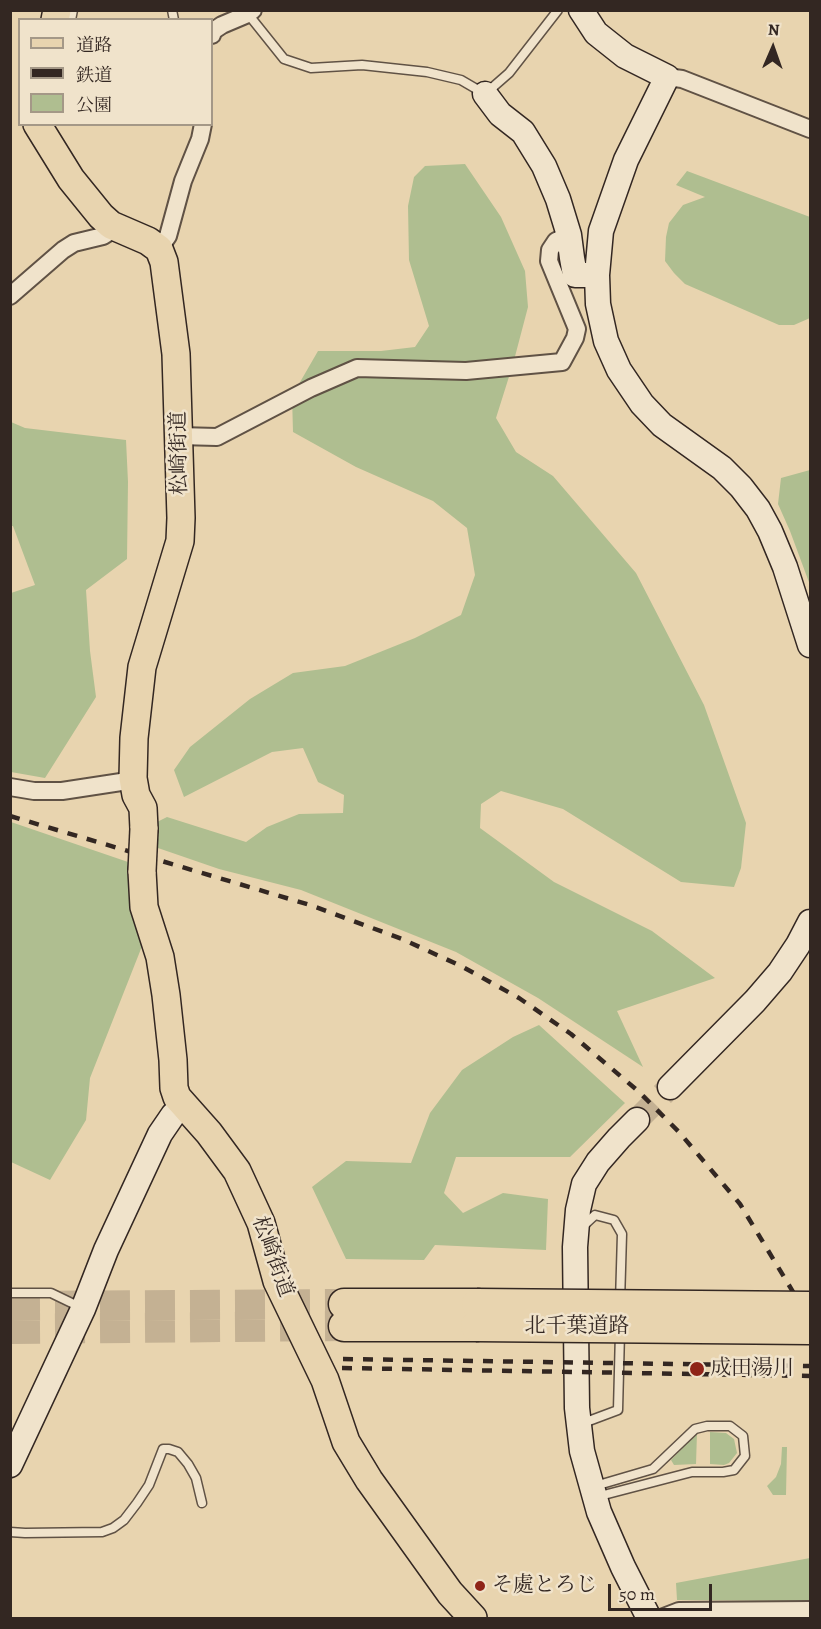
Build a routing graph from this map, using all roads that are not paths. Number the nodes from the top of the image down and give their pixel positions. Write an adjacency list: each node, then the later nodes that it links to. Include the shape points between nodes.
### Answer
1 (558, 10): 6 (lane, via 509,73)
2 (581, 10): 5 (street, via 603,39 625,56)
3 (251, 12): 4 (street); 6 (lane, via 284,59 311,68 362,65 427,72 461,80)
4 (213, 30)
5 (667, 77): 9 (street, via 682,79); 13 (street, via 611,197 601,231)
6 (485, 94): 11 (street, via 500,114 523,132 544,166)
7 (38, 126): 10 (main road, via 71,179)
8 (203, 126): 12 (street, via 168,236)
9 (810, 129)
10 (111, 225): 12 (main road); 14 (street, via 111,231 103,236 63,250)
11 (569, 235): 13 (street, via 575,275); 15 (street, via 556,240 549,261 577,329 562,363 466,371 357,368 217,437)
12 (159, 249): 15 (main road, 松崎街道, via 174,334)
13 (597, 275): 16 (street, via 597,304 606,341 619,370 662,425 722,468 758,509 785,567)
14 (10, 296)
15 (179, 436): 17 (main road, 松崎街道, via 180,541 142,668)
16 (810, 645)
17 (133, 778): 18 (street, via 62,791); 21 (main road, 松崎街道, bridge, via 143,808 144,907 160,957 174,1088)
18 (10, 787)
19 (810, 922): 20 (street, via 780,972)
20 (670, 1087)
21 (184, 1106): 26 (street, via 173,1114 160,1134); 37 (main road, 松崎街道, via 237,1171 261,1223 278,1281 325,1380 346,1442 450,1593)
22 (637, 1120): 23 (street, via 598,1162 584,1184)
23 (576, 1233): 30 (street, via 577,1408); 30 (lane, via 595,1215 614,1220 622,1233 618,1410 586,1422)
24 (10, 1293): 26 (lane, via 51,1293)
25 (810, 1307): 28 (highway, 北千葉道路, bridge)
26 (83, 1309): 31 (street)
27 (344, 1315): 28 (highway, 北千葉道路)
28 (476, 1315): 29 (highway, 北千葉道路, bridge)
29 (810, 1329)
30 (582, 1451): 32 (street)
31 (10, 1466)
32 (593, 1492): 32 (lane, via 653,1469 695,1429 730,1426 743,1436 745,1456 734,1470 692,1472); 38 (street, via 622,1567)
33 (202, 1503): 34 (lane, via 188,1464 178,1452 163,1449 149,1485 124,1520 113,1528 102,1532)
34 (10, 1532)
35 (810, 1610): 36 (street)
36 (767, 1614): 39 (street, via 679,1611)
37 (473, 1618)
38 (650, 1618)
39 (660, 1618)

